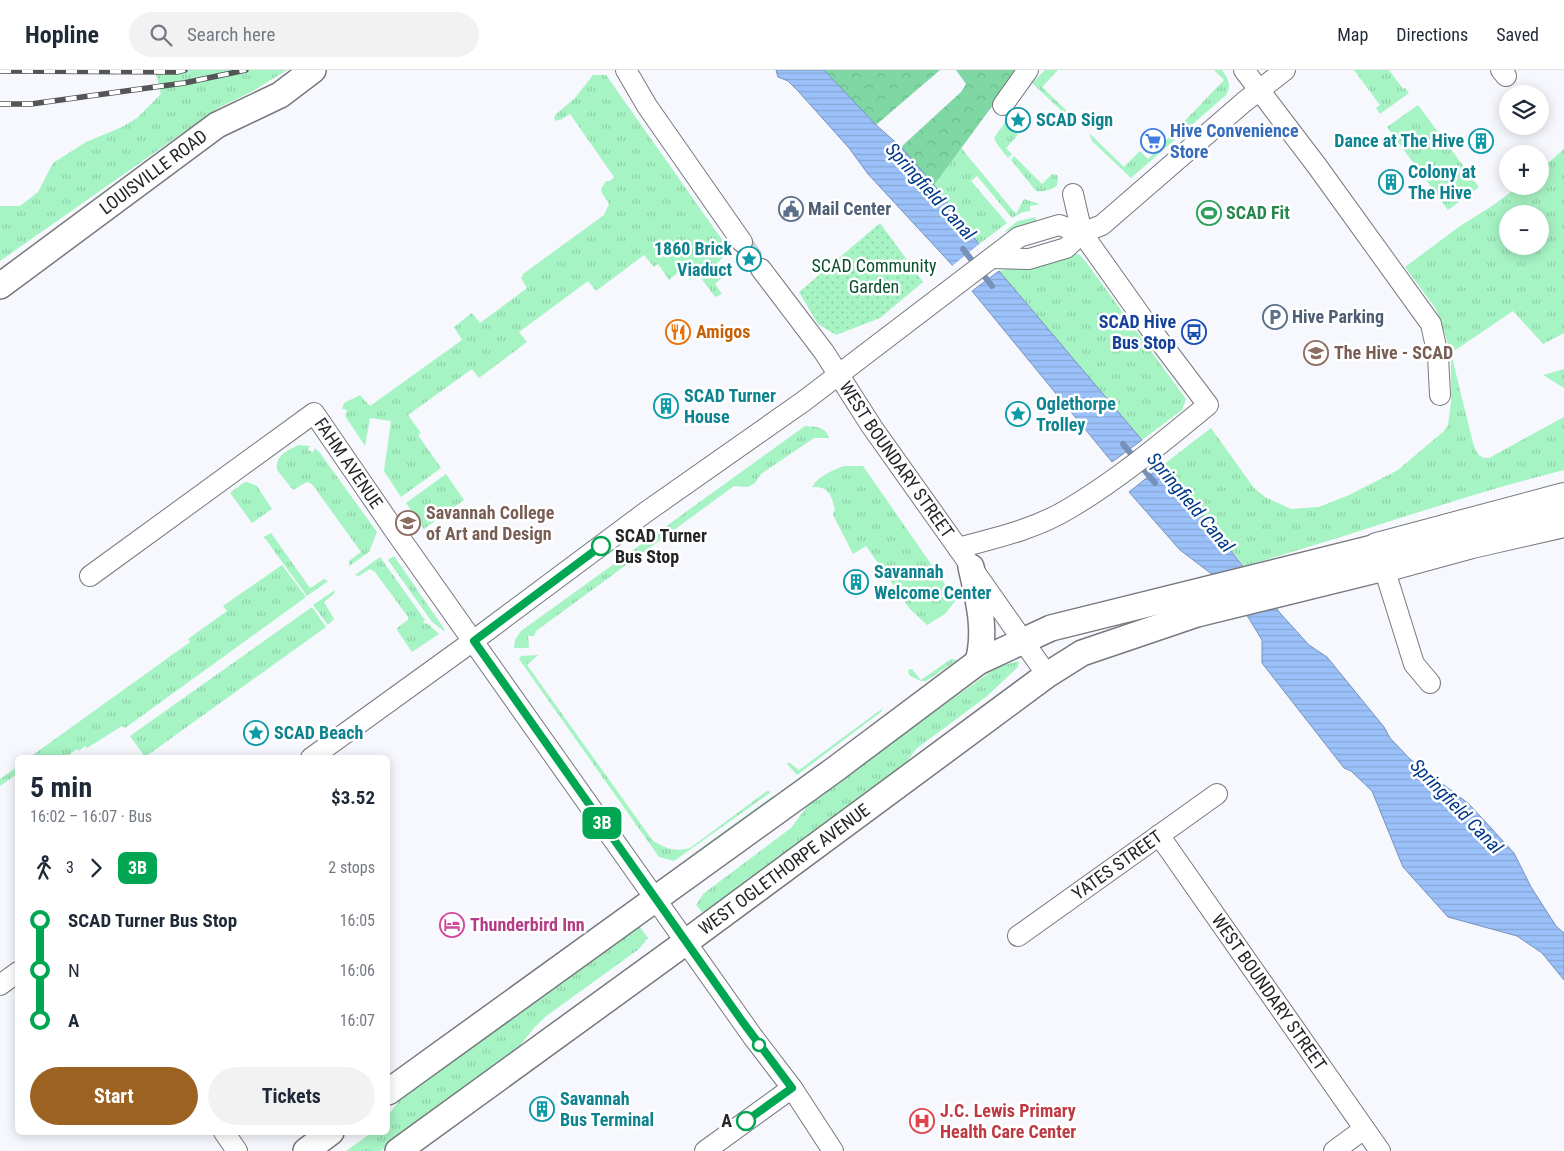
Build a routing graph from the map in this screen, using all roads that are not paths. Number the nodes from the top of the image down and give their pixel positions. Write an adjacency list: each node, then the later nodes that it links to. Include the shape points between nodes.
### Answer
1 (313, 70): 12 (main road, LOUISVILLE ROAD, via 280,95 217,125)
2 (626, 70): 10 (street, via 656,119)
3 (1028, 70): 7 (street)
4 (1244, 70): 6 (street)
5 (1285, 70): 6 (street)
6 (1260, 89): 9 (street, via 1102,225); 14 (street, via 1431,324 1438,356)
7 (1003, 105)
8 (1073, 194): 9 (street)
9 (1082, 233): 13 (street, via 1066,248 1029,260 992,258); 17 (street, via 1208,405 1069,509 1004,536)
10 (742, 242)
11 (762, 269): 13 (street, WEST BOUNDARY STREET)
12 (0, 286)
13 (839, 374): 17 (street, WEST BOUNDARY STREET, via 872,427); 21 (street, via 646,512)
14 (1440, 395)
15 (1564, 497): 18 (highway)
16 (1564, 523): 18 (highway, via 1472,544)
17 (965, 557): 22 (street, WEST BOUNDARY STREET); 23 (main road, via 982,631)
18 (1380, 557): 20 (main road); 25 (street, via 1414,664)
19 (90, 576): 21 (street, FAHM AVENUE, via 314,413)
20 (1189, 605): 22 (main road, via 1051,628); 24 (main road, WEST OGLETHORPE AVENUE, via 1082,653)
21 (474, 641): 26 (street); 29 (street)
22 (1023, 641): 23 (main road); 24 (street, WEST BOUNDARY STREET)
23 (978, 662): 29 (main road)
24 (1047, 676): 31 (main road, WEST OGLETHORPE AVENUE)
25 (1430, 683)
26 (315, 755)
27 (1217, 794): 28 (street, YATES STREET)
28 (1159, 835): 30 (street, YATES STREET); 36 (street, WEST BOUNDARY STREET)
29 (655, 898): 31 (street); 35 (main road)
30 (1018, 936)
31 (686, 942): 34 (street); 41 (main road, WEST OGLETHORPE AVENUE)
32 (15, 974): 33 (street)
33 (0, 985)
34 (792, 1088): 42 (street); 43 (street)
35 (390, 1091)
36 (1364, 1129): 44 (street); 45 (street, WEST BOUNDARY STREET)
37 (226, 1135): 39 (street)
38 (327, 1135): 40 (main road)
39 (237, 1151)
40 (306, 1151)
41 (398, 1151)
42 (705, 1151)
43 (833, 1151)
44 (1334, 1151)
45 (1380, 1151)

